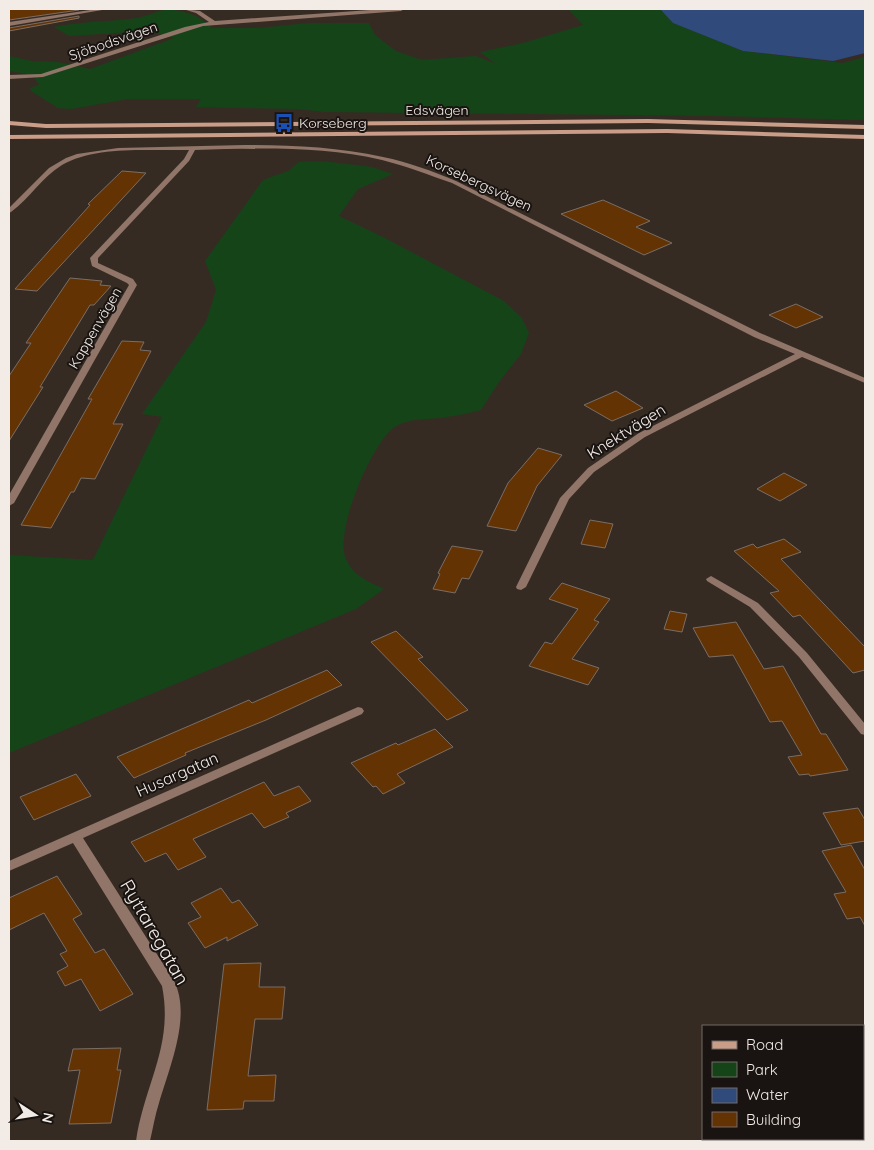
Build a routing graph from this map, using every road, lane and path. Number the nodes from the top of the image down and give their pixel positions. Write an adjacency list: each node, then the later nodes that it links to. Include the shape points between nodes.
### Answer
1 (105, 9): 8 (street)
2 (186, 9): 7 (street, via 198,12)
3 (321, 9): 6 (street)
4 (401, 9): 5 (street, Sjöbodsvägen)
5 (386, 10): 6 (street, Sjöbodsvägen)
6 (314, 16): 7 (street, Sjöbodsvägen)
7 (214, 23): 9 (street, Sjöbodsvägen, via 187,28 52,73)
8 (9, 24)
9 (9, 77)
10 (9, 123): 11 (main road, Edsvägen, via 46,126 648,121)
11 (865, 127)
12 (9, 137): 13 (main road, Edsvägen, via 667,131)
13 (865, 137)
14 (193, 148): 15 (street, Korsebergsvägen, via 76,156 53,168); 16 (street, Korsebergsvägen, via 324,149 370,155 414,166 466,188); 18 (street, Kappenvägen, via 187,160 94,258 95,264 133,285)
15 (9, 212)
16 (800, 355): 17 (street, Korsebergsvägen); 20 (street, Knektvägen, via 642,435 590,470 565,498)
17 (865, 382)
18 (9, 503)
19 (711, 579): 22 (street, via 754,605 803,655)
20 (521, 588)
21 (358, 711): 23 (street, Husargatan)
22 (865, 731)
23 (76, 837): 24 (street, Husargatan); 25 (street, Ryttaregatan, via 169,984 173,999 174,1018)
24 (9, 866)
25 (143, 1141)

